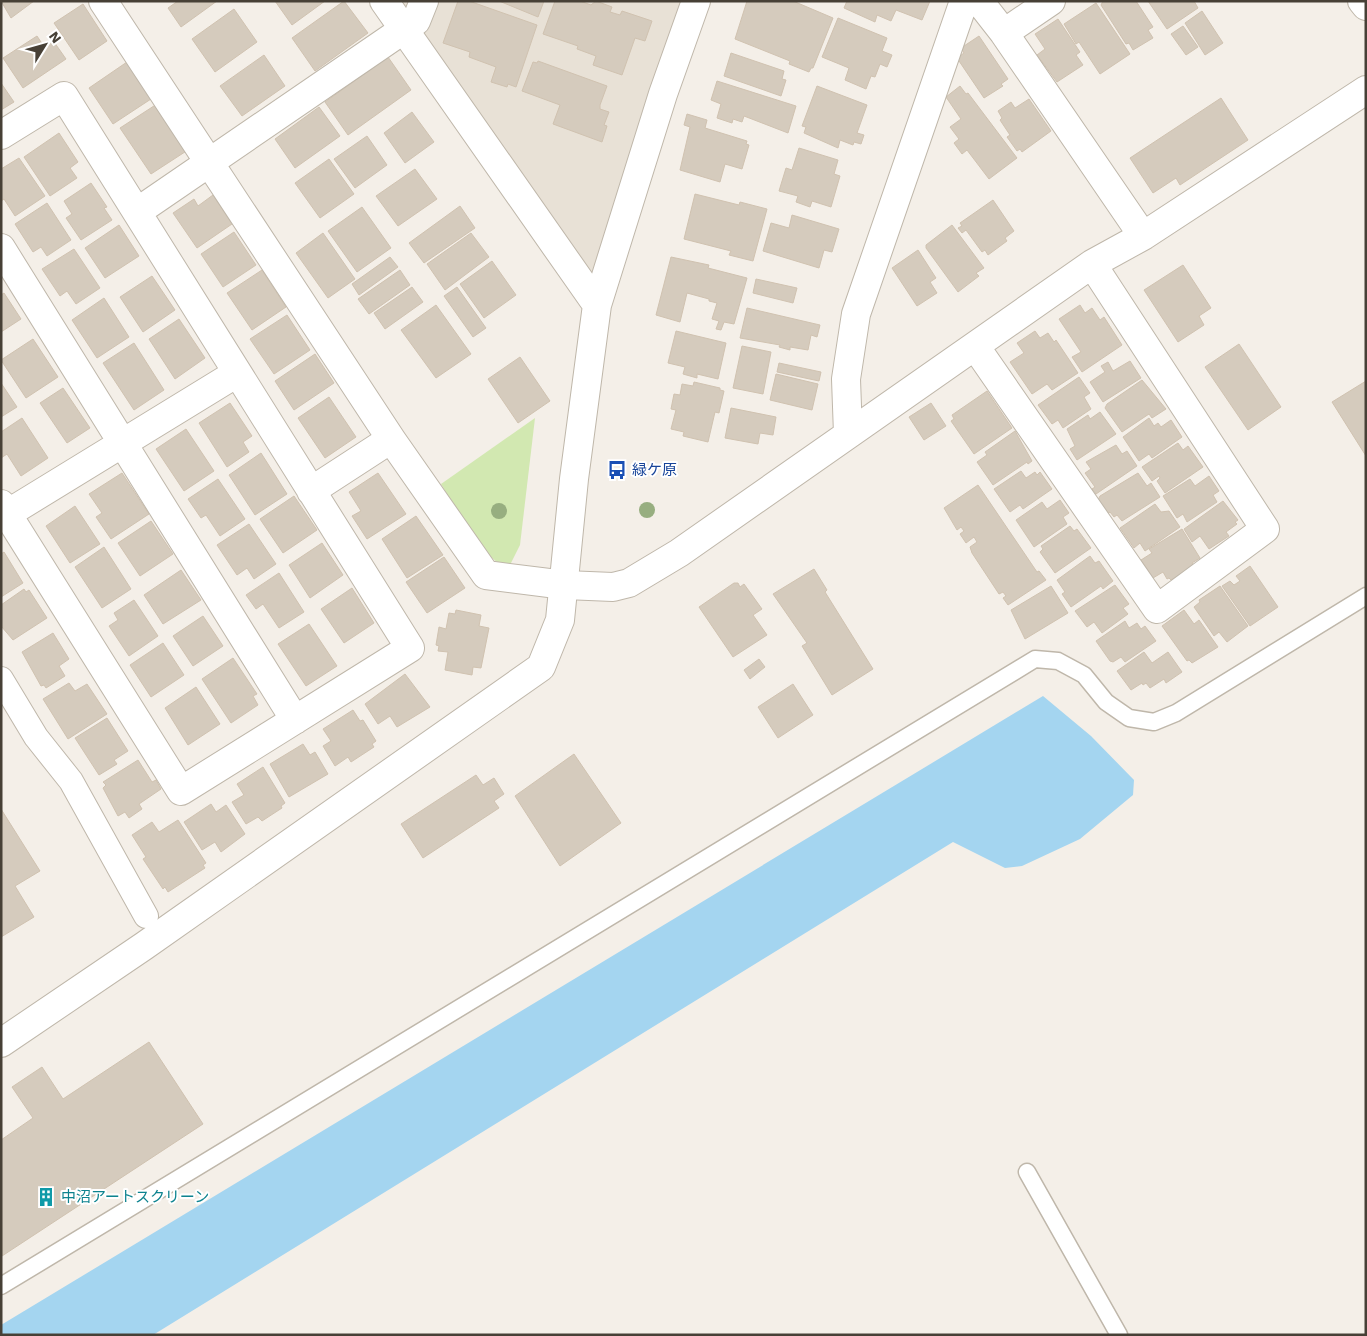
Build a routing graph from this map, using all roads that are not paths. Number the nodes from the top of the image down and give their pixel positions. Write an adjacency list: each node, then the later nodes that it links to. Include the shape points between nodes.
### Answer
1 (103, 1): 14 (street)
2 (384, 1): 10 (street)
3 (424, 1): 10 (street, via 416,21)
4 (696, 1): 19 (street, via 663,94)
5 (964, 1): 22 (street, via 856,314 846,379)
6 (979, 1): 11 (street)
7 (1051, 1): 11 (street)
8 (1362, 1): 9 (street)
9 (1366, 6)
10 (403, 29): 14 (street); 19 (street)
11 (1004, 33): 16 (street)
12 (1366, 90): 16 (street)
13 (1, 135): 15 (street, via 64,96)
14 (211, 164): 15 (street); 23 (street)
15 (137, 212): 21 (street)
16 (1143, 236): 18 (street)
17 (1, 248): 24 (street)
18 (1092, 264): 20 (street); 20 (street, via 1265,529 1157,608)
19 (597, 305): 27 (street, via 574,479)
20 (976, 346): 22 (street)
21 (237, 373): 24 (street); 25 (street)
22 (848, 434): 27 (street, via 629,583)
23 (391, 438): 25 (street); 27 (street, via 486,575)
24 (124, 443): 26 (street); 30 (street)
25 (312, 492): 30 (street, via 410,648)
26 (4, 509): 30 (street, via 181,791)
27 (565, 585): 32 (street, via 560,620 538,671)
28 (1366, 596): 34 (lane, via 1176,712 1154,722 1129,718 1106,702 1084,675 1058,661 1035,659)
29 (1, 679): 31 (street, via 36,737 71,780)
30 (295, 720)
31 (146, 916)
32 (1, 1043)
33 (1027, 1172): 35 (lane)
34 (1, 1286)
35 (1119, 1335)

